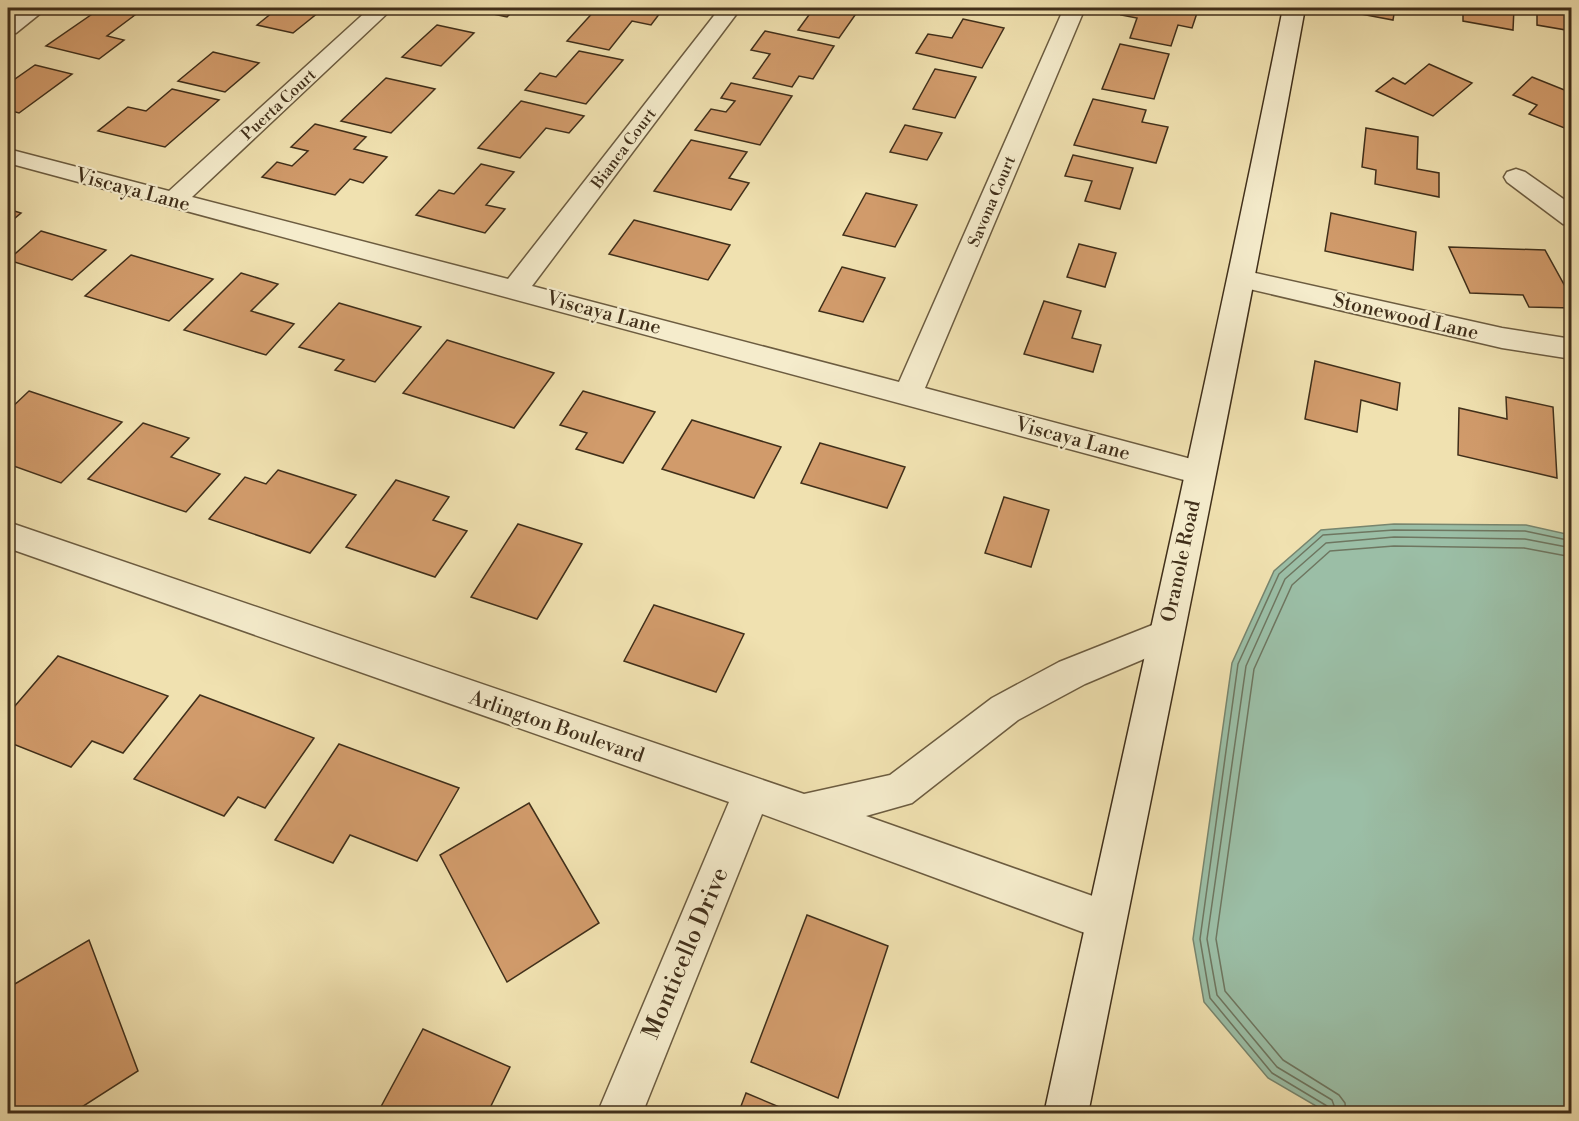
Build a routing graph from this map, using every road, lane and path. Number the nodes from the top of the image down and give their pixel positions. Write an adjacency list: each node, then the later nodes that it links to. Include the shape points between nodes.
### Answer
1 (36, 8): 6 (street)
2 (382, 8): 9 (street, Puerta Court)
3 (730, 8): 12 (street, Bianca Court)
4 (1075, 8): 14 (street, Savona Court)
5 (1294, 8): 11 (street, Oranole Road)
6 (8, 28)
7 (8, 156): 9 (street, Viscaya Lane)
8 (1516, 177): 10 (street)
9 (174, 200): 12 (street, Viscaya Lane)
10 (1572, 218)
11 (1242, 279): 13 (street, Stonewood Lane, via 1502,338); 15 (street, Oranole Road)
12 (515, 289): 14 (street, Viscaya Lane)
13 (1572, 349)
14 (908, 393): 15 (street, Viscaya Lane)
15 (1199, 472): 17 (street, Oranole Road)
16 (8, 535): 18 (street, Arlington Boulevard)
17 (1165, 635): 19 (street, via 1072,673 1005,709 898,791); 20 (street, Oranole Road)
18 (752, 794): 19 (street, Arlington Boulevard); 21 (street, Monticello Drive)
19 (803, 812): 20 (street, Arlington Boulevard)
20 (1104, 920): 22 (street, Oranole Road)
21 (619, 1113)
22 (1066, 1113)

